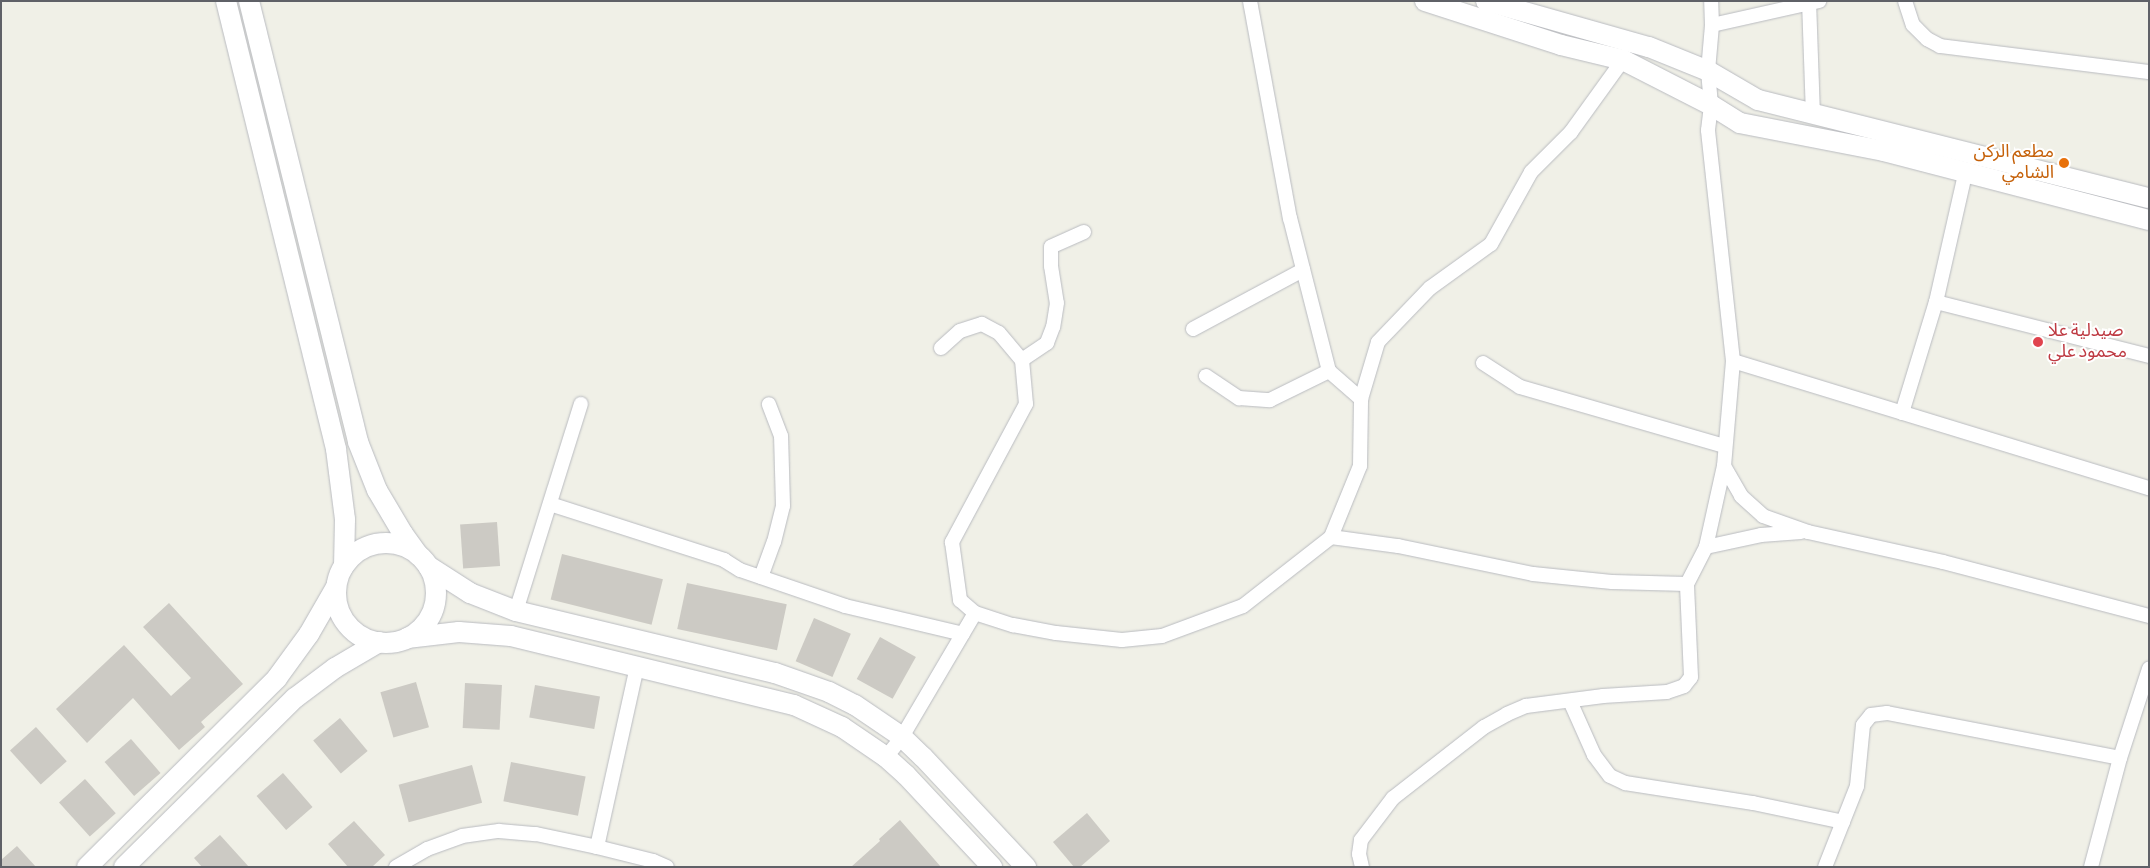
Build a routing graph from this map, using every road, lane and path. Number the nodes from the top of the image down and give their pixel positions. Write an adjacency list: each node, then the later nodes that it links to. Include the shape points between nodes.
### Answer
1 (226, 1): 14 (street)
2 (249, 1): 13 (street)
3 (1250, 1): 21 (street, via 1290,218)
4 (1425, 1): 10 (street, via 1561,45)
5 (1486, 1): 11 (street, via 1649,47)
6 (1711, 1): 9 (street)
7 (1905, 1): 12 (street, via 1913,25 1940,46)
8 (1812, 2): 9 (street); 16 (street)
9 (1712, 25): 11 (street)
10 (1623, 60): 15 (street); 31 (street, via 1571,132 1531,172 1492,244 1430,288 1378,342)
11 (1708, 71): 15 (street); 16 (street, via 1758,100)
12 (2149, 72)
13 (271, 91): 14 (street); 42 (street, via 358,442 377,490 398,527)
14 (249, 97): 43 (street, via 340,472 345,519)
15 (1711, 105): 17 (street, via 1740,123 1884,152); 27 (street, via 1708,130)
16 (1813, 115): 18 (street)
17 (1966, 174): 19 (street); 22 (street)
18 (2149, 198)
19 (2149, 220)
20 (1084, 232): 26 (street, via 1051,247 1057,303 1053,327 1047,343)
21 (1303, 270): 23 (street); 29 (street)
22 (1936, 302): 25 (street); 34 (street)
23 (1192, 329)
24 (941, 348): 26 (street, via 960,331 982,324 1000,333)
25 (2149, 356)
26 (1022, 360): 48 (street, via 1026,404 952,542 960,600)
27 (1733, 361): 34 (street); 35 (street)
28 (1482, 363): 35 (street, via 1520,387)
29 (1329, 371): 30 (street, via 1270,400 1238,398); 31 (street)
30 (1206, 376)
31 (1361, 399): 40 (street, via 1360,466)
32 (581, 404): 38 (street)
33 (769, 404): 44 (street, via 781,436 783,506)
34 (1902, 413): 37 (street)
35 (1724, 446): 36 (street)
36 (1724, 466): 39 (street, via 1741,496 1763,516); 41 (street)
37 (2149, 488)
38 (550, 504): 44 (street, via 724,560); 47 (street)
39 (1808, 532): 41 (street, via 1761,535); 49 (street, via 1943,562)
40 (1331, 537): 45 (street, via 1398,546 1533,574 1612,582); 48 (street, via 1243,606 1162,636 1122,640 1056,633 1013,625)
41 (1706, 547): 45 (street)
42 (423, 560): 43 (street, via 406,547 378,543 353,555); 47 (street, via 470,593); 51 (street, via 434,579 434,607 424,625)
43 (344, 566): 46 (street)
44 (761, 577): 50 (street, via 844,606)
45 (1688, 584): 57 (street, via 1691,677 1684,686 1667,692)
46 (336, 587): 53 (street, via 340,612 346,624 367,639); 63 (street, via 309,634 277,678)
47 (516, 611): 52 (street)
48 (975, 613): 50 (street)
49 (2149, 616)
50 (963, 634): 58 (street)
51 (407, 638): 53 (street); 55 (street, via 485,632)
52 (628, 638): 54 (street); 55 (street, via 627,654)
53 (379, 642): 64 (street, via 295,698)
54 (657, 645): 55 (street, via 650,659); 58 (street, via 802,681 855,705)
55 (637, 666): 59 (street, via 794,705 842,727); 62 (street)
56 (2149, 669): 60 (street)
57 (1570, 701): 61 (street, via 1594,755 1610,776 1625,783 1754,803); 69 (street, via 1526,706 1507,714 1484,727 1393,798 1361,840 1359,854)
58 (902, 737): 59 (street); 68 (street)
59 (886, 757): 67 (street)
60 (2120, 758): 61 (street, via 1887,713 1871,715 1863,725 1857,786); 71 (street)
61 (1843, 822): 70 (street)
62 (597, 847): 65 (street, via 536,834 499,832 462,836 427,849); 66 (street)
63 (89, 866)
64 (124, 867)
65 (396, 867)
66 (668, 867)
67 (992, 867)
68 (1026, 867)
69 (1362, 867)
70 (1825, 867)
71 (2091, 867)

